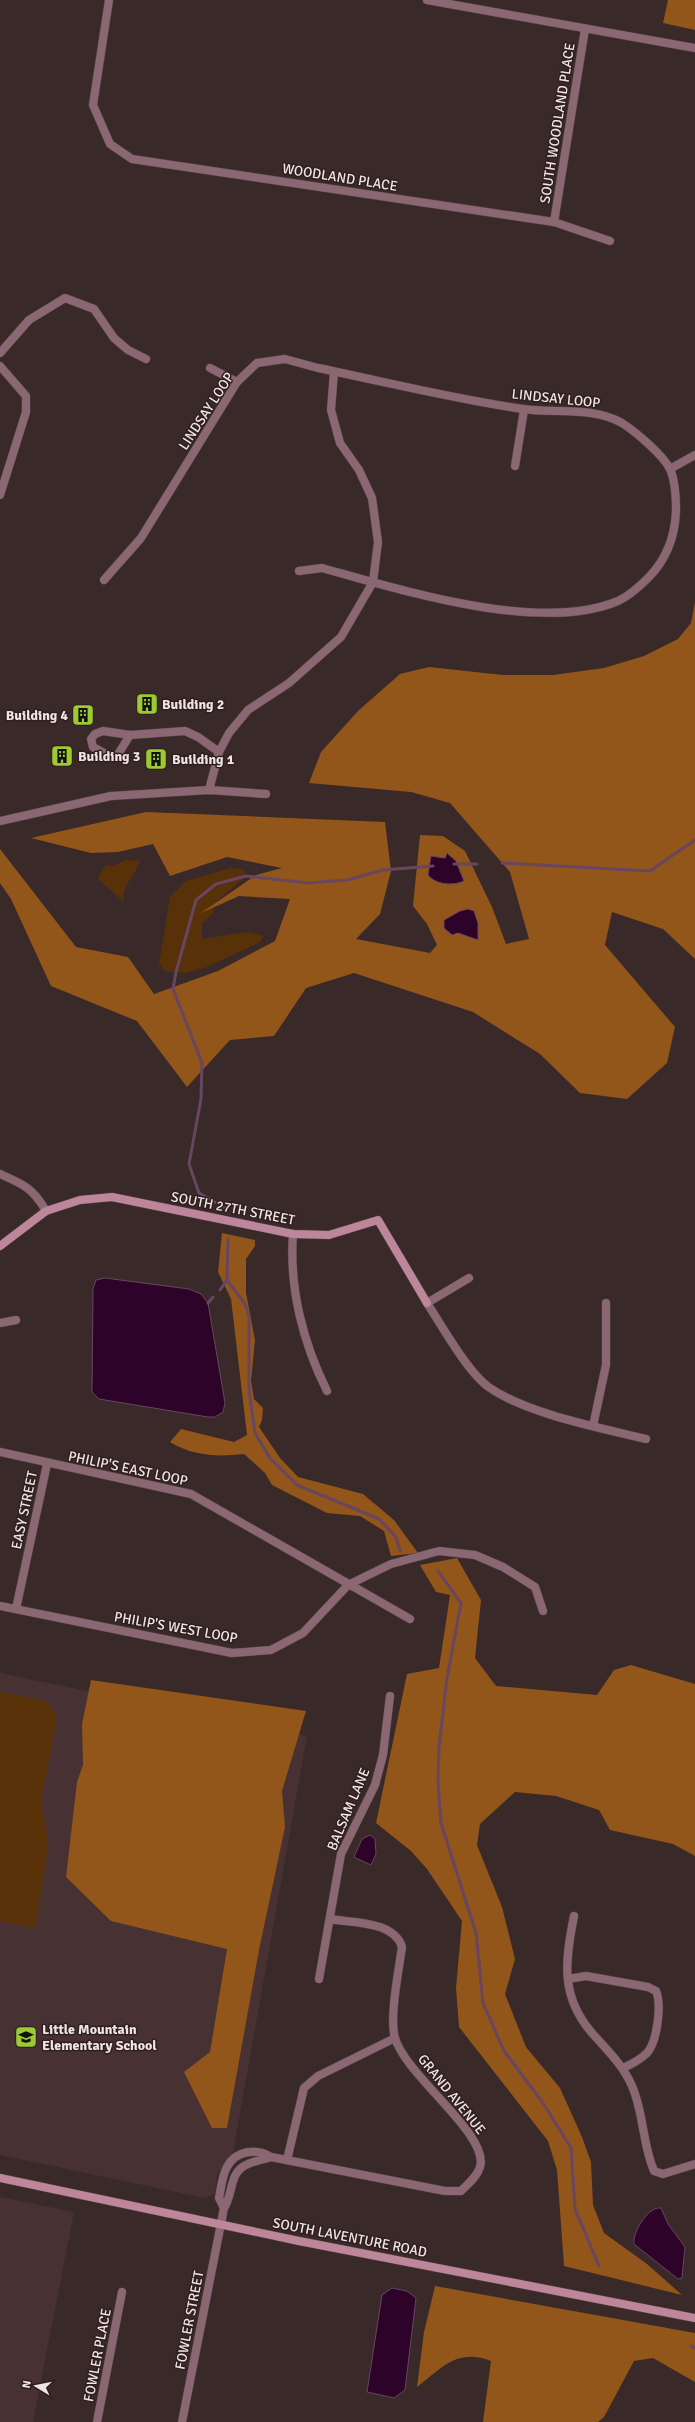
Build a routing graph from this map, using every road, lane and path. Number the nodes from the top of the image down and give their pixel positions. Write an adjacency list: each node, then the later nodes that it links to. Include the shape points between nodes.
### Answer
1 (109, 0): 5 (street, WOODLAND PLACE, via 93,105 110,144 132,159)
2 (427, 0): 3 (street)
3 (585, 29): 4 (street); 5 (street, SOUTH WOODLAND PLACE)
4 (695, 48)
5 (554, 222): 6 (street, WOODLAND PLACE)
6 (610, 241)
7 (0, 353): 8 (street, via 29,320 64,298 94,308 114,338 128,350)
8 (146, 359)
9 (0, 366): 17 (street, via 26,396 26,412)
10 (210, 368): 12 (street)
11 (334, 372): 12 (street, LINDSAY LOOP, via 285,359 257,363); 13 (street, LINDSAY LOOP); 20 (street, via 331,410 340,443 372,498 378,542)
12 (237, 382): 19 (street, LINDSAY LOOP, via 141,538)
13 (524, 410): 15 (street); 16 (street, LINDSAY LOOP, via 598,414 613,420 642,437)
14 (695, 455): 16 (street)
15 (515, 466)
16 (670, 469): 20 (street, via 676,500 675,526 668,550 658,568 638,588 618,601 586,610 508,610 466,606)
17 (0, 495)
18 (299, 571): 20 (street, via 322,568)
19 (104, 580)
20 (373, 582): 22 (street, via 341,637 289,683 248,710 229,733)
21 (130, 735): 21 (street, via 103,731 94,734 91,739 93,747 111,757 117,756); 22 (street, via 185,731)
22 (219, 752): 23 (street)
23 (210, 790): 24 (street); 25 (street, via 111,796)
24 (266, 794)
25 (0, 821)
26 (0, 1174): 27 (street, via 26,1185)
27 (46, 1211): 28 (street, SOUTH 27TH STREET, via 80,1200 112,1197); 29 (street, SOUTH 27TH STREET)
28 (293, 1234): 31 (street, SOUTH 27TH STREET, via 329,1235 378,1220); 35 (street, via 291,1273 312,1360)
29 (0, 1246)
30 (470, 1278): 31 (street)
31 (427, 1303): 36 (street, via 462,1357 489,1388 520,1403)
32 (606, 1303): 36 (street, via 606,1365)
33 (16, 1320): 34 (street)
34 (0, 1323)
35 (327, 1391)
36 (593, 1426): 37 (street)
37 (646, 1439)
38 (0, 1452): 39 (street, PHILIP'S EAST LOOP)
39 (47, 1464): 40 (street, PHILIP'S EAST LOOP, via 191,1494 247,1524); 42 (street, EASY STREET)
40 (348, 1585): 42 (street, PHILIP'S WEST LOOP, via 303,1633 263,1651 232,1653); 43 (street, via 391,1564 439,1551 475,1555 503,1567 535,1587); 44 (street, PHILIP'S EAST LOOP)
41 (0, 1606): 42 (street, PHILIP'S WEST LOOP)
42 (16, 1609)
43 (543, 1611)
44 (410, 1619)
45 (390, 1696): 47 (street, BALSAM LANE, via 383,1755 375,1785 341,1854)
46 (574, 1916): 49 (street, via 566,1956)
47 (330, 1919): 48 (street, BALSAM LANE); 50 (street, GRAND AVENUE, via 380,1928 393,1932 399,1939 402,1947 395,1999)
48 (319, 1979)
49 (568, 1979): 51 (street, via 573,2002 590,2031); 51 (street, via 586,1976 648,1987 656,1991 659,2010 653,2042 648,2052 639,2060)
50 (395, 2038): 53 (street, via 318,2076 304,2088); 53 (street, GRAND AVENUE, via 413,2071 462,2124 477,2146 480,2167 472,2181 461,2191 445,2191)
51 (623, 2068): 54 (street, via 640,2108 646,2147 654,2171 663,2174)
52 (271, 2157): 53 (street, GRAND AVENUE); 56 (street, GRAND AVENUE, via 244,2165 237,2171 229,2200); 56 (street, GRAND AVENUE, via 263,2152 250,2151 238,2155 228,2166 219,2198)
53 (287, 2160)
54 (695, 2164)
55 (0, 2178): 57 (street, SOUTH LAVENTURE ROAD)
56 (224, 2208): 57 (street, GRAND AVENUE)
57 (221, 2224): 59 (street, SOUTH LAVENTURE ROAD); 61 (street, FOWLER STREET)
58 (122, 2292): 60 (street, FOWLER PLACE)
59 (695, 2318)
60 (97, 2422)
61 (182, 2422)

